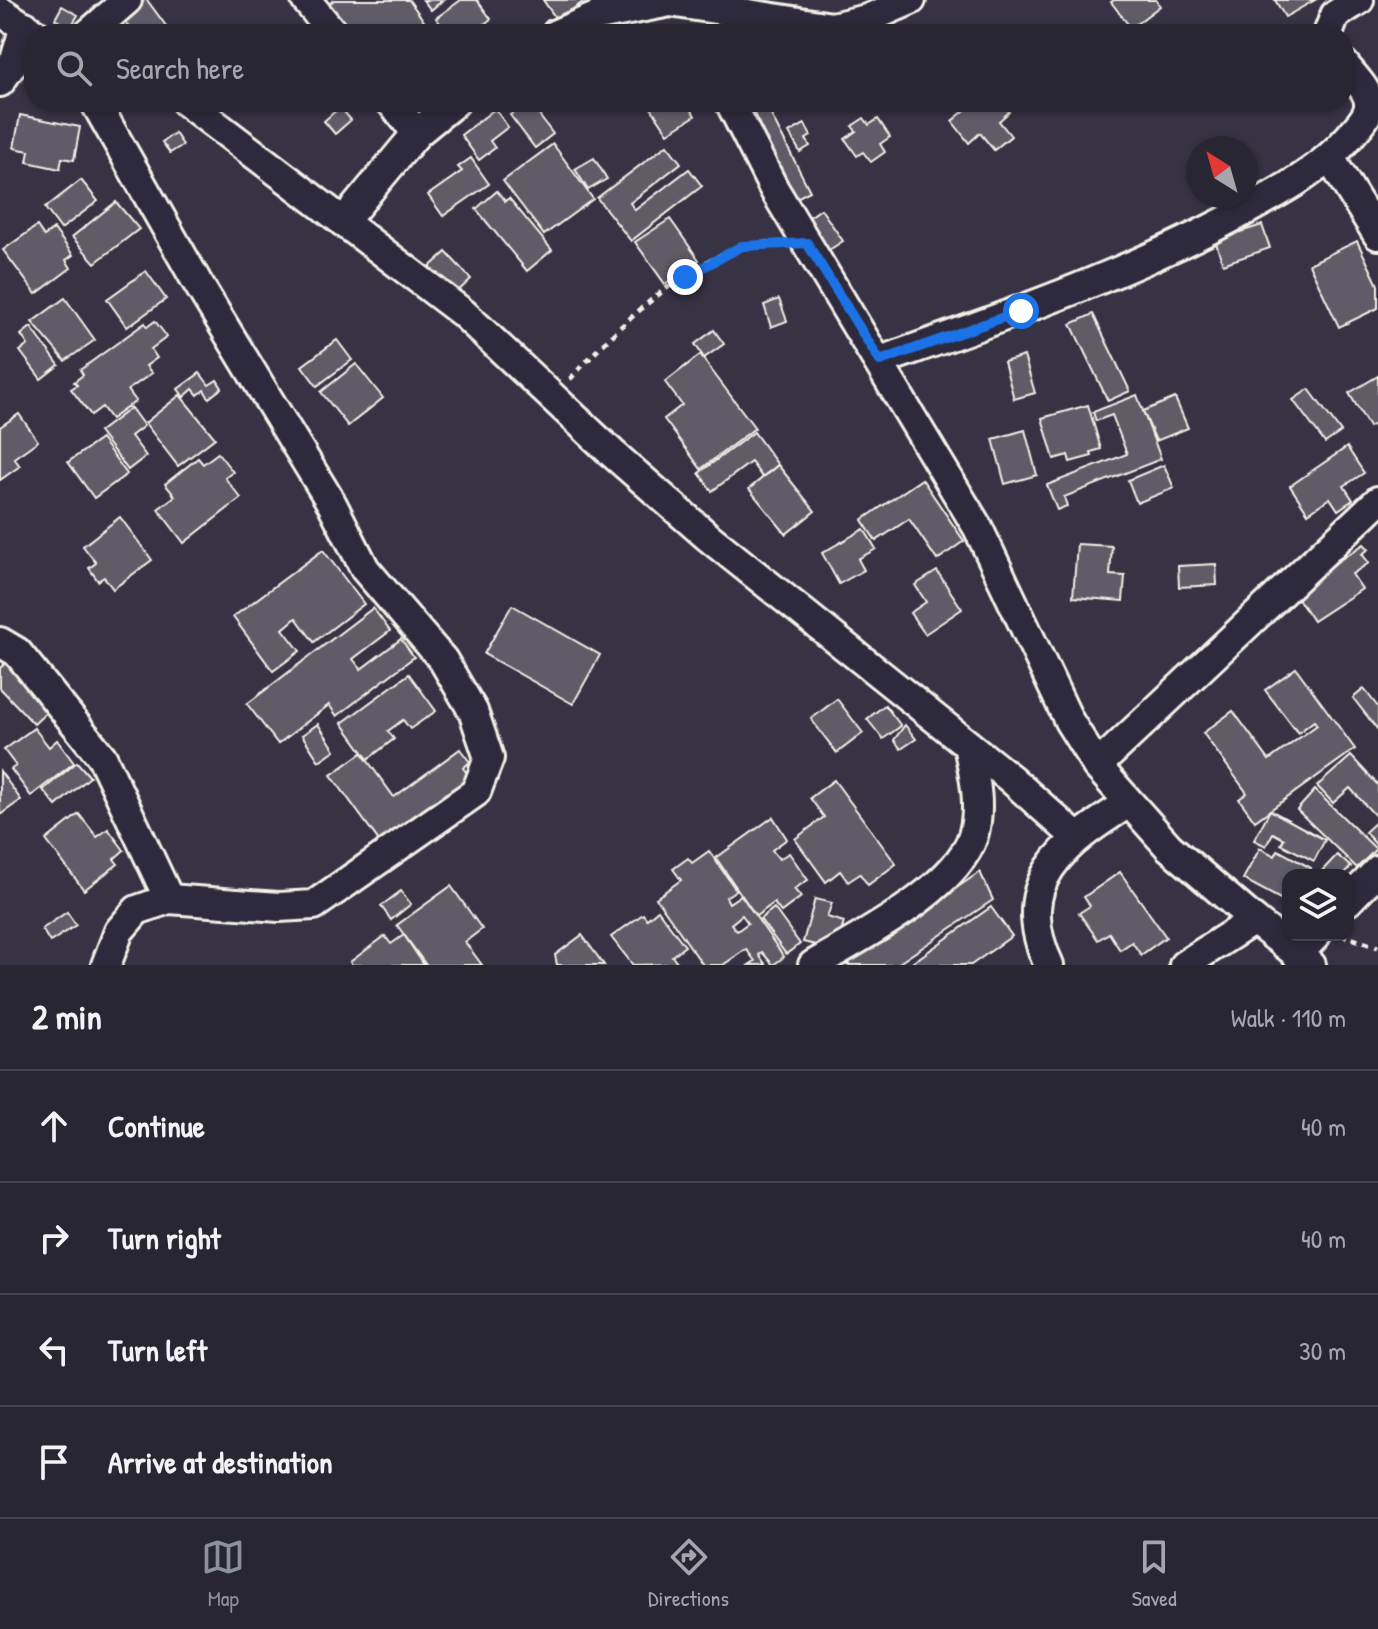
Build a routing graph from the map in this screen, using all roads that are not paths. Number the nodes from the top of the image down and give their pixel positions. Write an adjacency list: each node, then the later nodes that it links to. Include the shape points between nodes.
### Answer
1 (127, 0): 7 (street)
2 (306, 0): 8 (street)
3 (911, 0): 11 (street)
4 (1359, 0): 12 (street, via 1335,15)
5 (0, 11): 13 (street)
6 (705, 14): 9 (street, via 670,2); 10 (street)
7 (105, 24)
8 (326, 24)
9 (579, 24)
10 (803, 24)
11 (845, 24)
12 (1332, 24)
13 (24, 26)
14 (24, 42): 16 (street)
15 (1354, 78): 23 (street, via 1369,106)
16 (0, 82)
17 (101, 112): 35 (street, via 365,569 443,660 473,711 489,758 476,792 314,905)
18 (199, 112): 24 (street)
19 (399, 112): 22 (street)
20 (443, 112): 22 (street)
21 (735, 112): 26 (street, via 774,189)
22 (417, 133): 24 (street)
23 (1330, 158): 25 (street); 26 (street, via 1172,250)
24 (343, 222): 29 (street, via 463,313 729,555)
25 (1378, 235)
26 (880, 361): 30 (street, via 978,528 1069,721)
27 (1378, 501): 30 (street)
28 (0, 642): 35 (street, via 17,652 102,757)
29 (968, 745): 32 (street); 39 (street, via 978,796 972,837 951,872)
30 (1097, 766): 31 (street)
31 (1127, 804): 32 (street); 36 (street)
32 (1076, 837): 40 (street, via 1049,868 1036,902 1040,946)
33 (1378, 870): 34 (street)
34 (1354, 895)
35 (169, 899): 38 (street, via 137,910 119,931)
36 (1254, 920): 37 (street); 41 (street)
37 (1308, 952)
38 (105, 964)
39 (813, 965)
40 (1049, 965)
41 (1184, 965)

